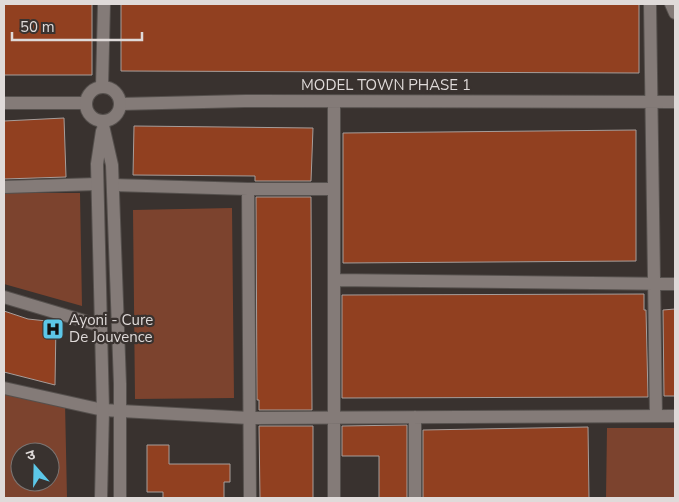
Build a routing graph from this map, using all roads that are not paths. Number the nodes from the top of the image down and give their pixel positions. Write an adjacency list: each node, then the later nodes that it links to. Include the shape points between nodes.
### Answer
1 (104, 4): 5 (street)
2 (650, 4): 7 (street)
3 (671, 4): 4 (street)
4 (675, 13)
5 (102, 87): 10 (street, via 88,96); 11 (street, via 118,96)
6 (334, 102): 7 (street, MODEL TOWN PHASE 1); 11 (street, MODEL TOWN PHASE 1); 17 (street)
7 (652, 102): 8 (street, MODEL TOWN PHASE 1); 19 (street)
8 (675, 102)
9 (4, 103): 10 (street)
10 (86, 104): 12 (street, via 93,118)
11 (120, 104): 12 (street, via 118,112)
12 (102, 126): 13 (street); 14 (street, via 112,165)
13 (97, 184): 15 (street); 22 (street)
14 (113, 185): 16 (street); 25 (street)
15 (4, 187)
16 (248, 189): 17 (street); 29 (street)
17 (334, 189): 18 (street)
18 (334, 280): 19 (street); 30 (street)
19 (653, 284): 20 (street); 26 (street)
20 (675, 284)
21 (4, 297): 22 (street)
22 (101, 326): 24 (street)
23 (4, 388): 24 (street)
24 (103, 410): 25 (street); 31 (street)
25 (120, 412): 29 (street); 32 (street)
26 (656, 416): 27 (street); 28 (street)
27 (675, 416)
28 (415, 417): 30 (street); 35 (street)
29 (249, 418): 30 (street); 33 (street)
30 (334, 418): 34 (street)
31 (101, 498)
32 (120, 498)
33 (250, 498)
34 (334, 498)
35 (415, 498)

